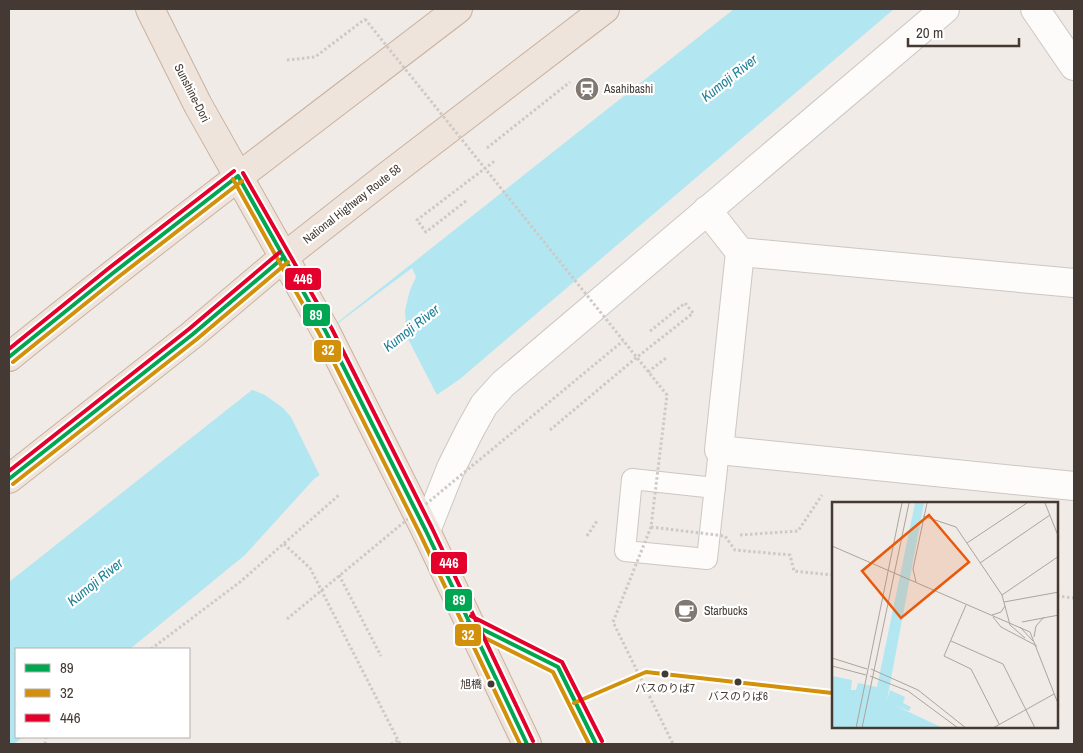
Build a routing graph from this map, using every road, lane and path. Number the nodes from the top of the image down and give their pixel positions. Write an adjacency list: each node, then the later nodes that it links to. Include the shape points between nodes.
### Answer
1 (150, 9): 12 (highway, Sunshine-Dori)
2 (458, 9): 12 (highway)
3 (606, 9): 16 (highway, National Highway Route 58)
4 (945, 9): 14 (street)
5 (1035, 9): 7 (street)
6 (287, 60): 11 (path, bridge, via 315,57 365,19)
7 (1074, 66)
8 (570, 82): 9 (path)
9 (487, 148)
10 (496, 160): 11 (path)
11 (484, 169): 13 (path, via 417,220 426,232); 19 (path, bridge)
12 (238, 176): 16 (highway, Sunshine-Dori); 20 (highway)
13 (466, 201)
14 (707, 210): 15 (street); 32 (street, via 503,384 484,405 451,468)
15 (740, 252): 17 (street); 25 (street)
16 (284, 257): 26 (highway, National Highway Route 58, via 193,334); 32 (highway, Sunshine-Dori, via 326,332)
17 (1074, 283)
18 (649, 332): 21 (path, via 685,303 693,313)
19 (623, 342): 21 (path, bridge); 35 (path, bridge)
20 (9, 357)
21 (636, 358): 23 (path, bridge); 24 (path)
22 (666, 358): 23 (path)
23 (648, 372): 31 (path, bridge, via 667,395)
24 (550, 430)
25 (730, 451): 27 (street); 28 (lane)
26 (9, 479)
27 (1074, 486)
28 (715, 488): 28 (lane, via 707,559 625,551 632,479)
29 (824, 493): 33 (path, via 798,531)
30 (339, 495): 34 (path)
31 (651, 527): 33 (path, bridge); 46 (path, bridge, via 613,622)
32 (426, 530): 45 (highway, Sunshine-Dori)
33 (725, 536): 36 (path, bridge, via 735,550 790,555 794,571)
34 (284, 544): 37 (path, via 310,568); 41 (path, via 240,582)
35 (339, 575): 37 (path, bridge); 42 (path)
36 (832, 575)
37 (322, 589): 40 (path, bridge); 43 (path)
38 (1058, 596): 39 (path)
39 (1074, 598)
40 (287, 619)
41 (152, 648)
42 (380, 656)
43 (399, 742): 44 (path)
44 (391, 744)
45 (527, 744)
46 (673, 744)

